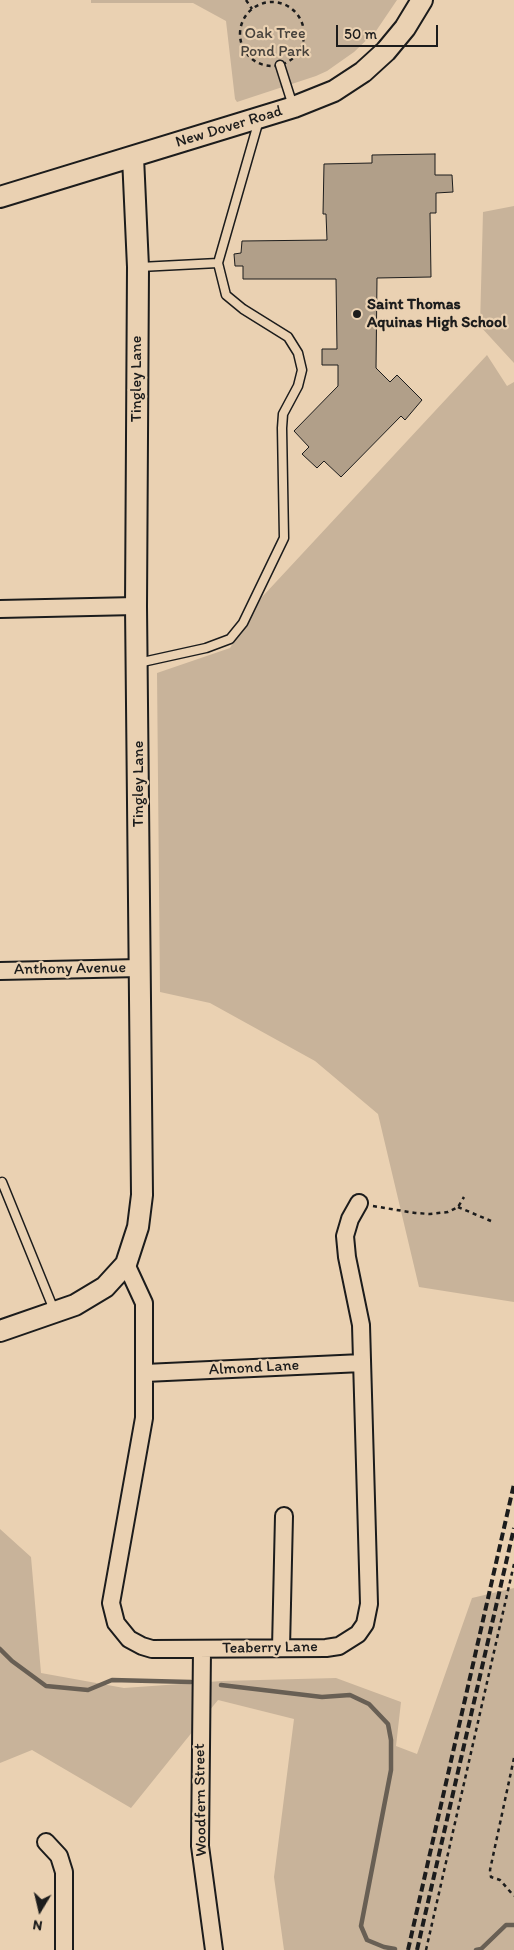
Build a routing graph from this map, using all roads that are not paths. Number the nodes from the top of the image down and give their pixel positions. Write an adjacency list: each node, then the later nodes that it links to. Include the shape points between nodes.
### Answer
1 (422, 0): 3 (street, New Dover Road, via 396,40 363,72 334,91)
2 (280, 65): 3 (lane)
3 (294, 107): 4 (street, New Dover Road)
4 (259, 118): 5 (street, New Dover Road); 7 (lane)
5 (133, 157): 6 (street, New Dover Road); 8 (street, Tingley Lane)
6 (0, 197)
7 (218, 263): 8 (lane); 11 (lane, via 226,295 288,337 298,353 302,370 298,386 283,414 284,538 243,623 230,639 206,648)
8 (138, 267): 9 (street, Tingley Lane)
9 (136, 606): 10 (street); 11 (street, Tingley Lane)
10 (0, 609)
11 (138, 663): 12 (street, Tingley Lane)
12 (140, 968): 13 (street, Anthony Avenue); 16 (street, Tingley Lane, via 142,1195 138,1226)
13 (0, 971)
14 (2, 1182): 17 (lane)
15 (359, 1203): 19 (street, Teaberry Lane, via 350,1219 346,1236 347,1257 362,1325)
16 (126, 1264): 17 (street, Tingley Lane, via 98,1292); 20 (street, Teaberry Lane, via 144,1303)
17 (55, 1312): 18 (street, Tingley Lane)
18 (0, 1331)
19 (362, 1363): 20 (street, Almond Lane); 22 (street, Teaberry Lane, via 368,1615 358,1634 339,1646)
20 (145, 1373): 23 (street, Teaberry Lane, via 144,1418 111,1603 112,1613 122,1631 142,1646)
21 (284, 1516): 22 (street)
22 (281, 1648): 23 (street, Teaberry Lane)
23 (202, 1649): 26 (street, Woodfern Street, via 200,1846)
24 (46, 1842): 25 (street, via 59,1856 64,1872)
25 (64, 1950)
26 (214, 1950)

